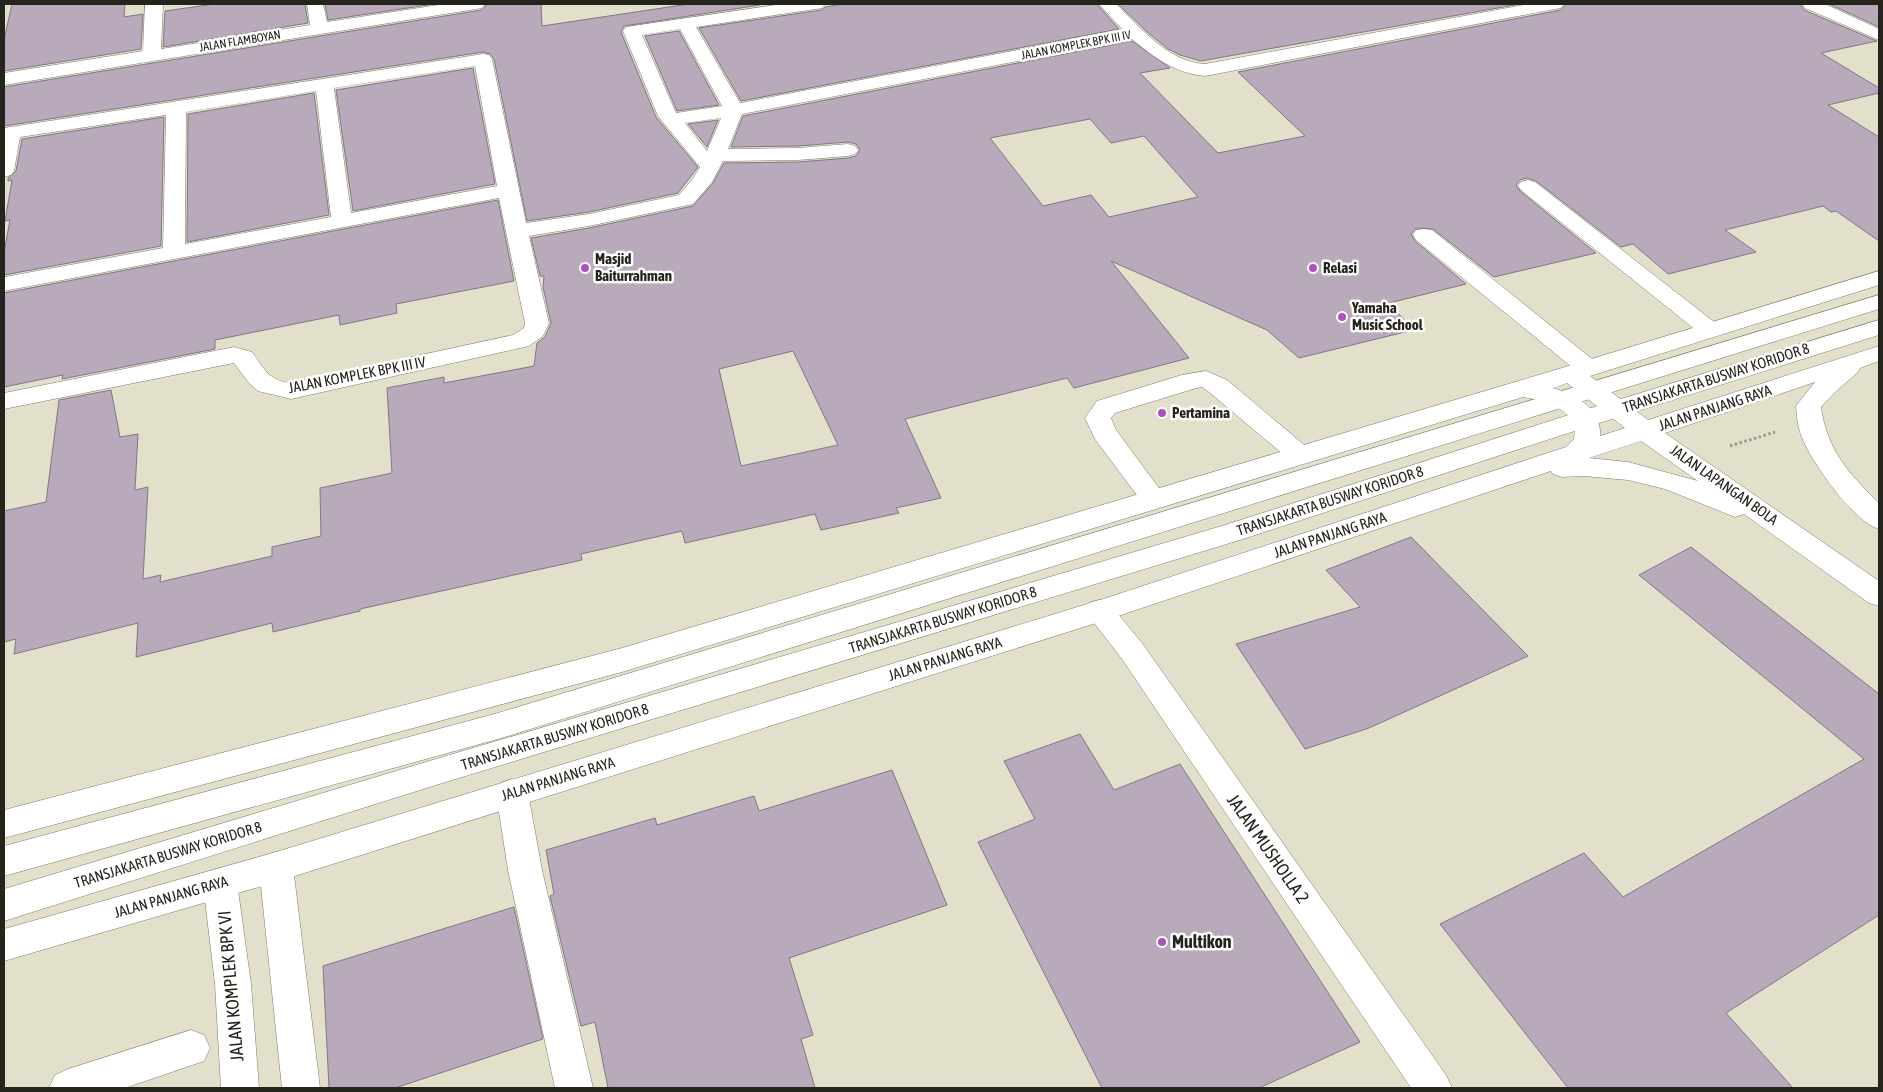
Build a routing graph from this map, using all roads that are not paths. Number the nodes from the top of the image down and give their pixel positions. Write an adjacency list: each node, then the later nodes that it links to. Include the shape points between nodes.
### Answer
1 (154, 4): 12 (street)
2 (315, 4): 9 (street)
3 (476, 4): 9 (street, JALAN FLAMBOYAN)
4 (816, 4): 8 (street)
5 (1107, 4): 10 (street)
6 (1555, 4): 10 (street, JALAN KOMPLEK BPK III IV, via 1205,70 1180,66)
7 (1811, 4): 11 (street)
8 (686, 24): 16 (street); 17 (street, via 632,31)
9 (319, 29): 12 (street, JALAN FLAMBOYAN)
10 (1136, 33): 16 (street, JALAN KOMPLEK BPK III IV)
11 (1879, 35)
12 (152, 55): 13 (street, JALAN FLAMBOYAN)
13 (4, 79)
14 (324, 84): 15 (street, JALAN KOMPLEK BPK III IV); 22 (street, JALAN KOMPLEK BPK III IV, via 483,59); 23 (street)
15 (176, 108): 20 (street, JALAN KOMPLEK BPK III IV, via 11,132); 26 (street)
16 (734, 110): 17 (street, JALAN KOMPLEK BPK III IV); 19 (street)
17 (672, 119): 19 (street)
18 (848, 150): 19 (street)
19 (713, 160): 24 (street, via 686,200)
20 (4, 171)
21 (1528, 186): 31 (street)
22 (508, 190): 23 (street); 24 (street, JALAN KOMPLEK BPK III IV)
23 (342, 221): 26 (street)
24 (518, 231): 35 (street, JALAN KOMPLEK BPK III IV, via 537,323 535,331 521,341 291,390 264,386 244,357 234,355)
25 (1424, 235): 33 (street, JALAN LAPANGAN BOLA)
26 (174, 252): 28 (street)
27 (1879, 278): 31 (street)
28 (4, 284)
29 (1879, 302): 33 (street, TRANSJAKARTA BUSWAY KORIDOR 8)
30 (1879, 327): 37 (street, TRANSJAKARTA BUSWAY KORIDOR 8)
31 (1710, 330): 33 (street)
32 (1869, 356): 38 (street, JALAN PANJANG RAYA); 43 (street, via 1825,387 1808,406 1809,422 1822,457)
33 (1584, 378): 34 (street); 36 (street, TRANSJAKARTA BUSWAY KORIDOR 8); 37 (street, JALAN LAPANGAN BOLA)
34 (1514, 390): 36 (street, via 1544,392); 39 (street)
35 (4, 401)
36 (1574, 410): 37 (street, TRANSJAKARTA BUSWAY KORIDOR 8); 40 (street, via 1588,425 1587,438); 49 (street, TRANSJAKARTA BUSWAY KORIDOR 8, via 498,726); 52 (street, TRANSJAKARTA BUSWAY KORIDOR 8, via 1233,532)
37 (1617, 410): 38 (street, JALAN LAPANGAN BOLA)
38 (1645, 431): 40 (street, JALAN PANJANG RAYA); 44 (street, JALAN LAPANGAN BOLA)
39 (1300, 455): 42 (street); 42 (street, via 1218,386 1206,380 1192,381 1106,407 1098,418 1104,433)
40 (1573, 456): 41 (street, JALAN PANJANG RAYA)
41 (1524, 472): 44 (street, via 1579,466 1647,476 1722,501); 46 (street, JALAN PANJANG RAYA)
42 (1154, 499): 48 (street, via 622,660)
43 (1879, 520)
44 (1808, 544): 45 (street, JALAN LAPANGAN BOLA)
45 (1879, 595)
46 (1099, 611): 47 (street, JALAN PANJANG RAYA); 59 (street, JALAN MUSHOLLA 2, via 1137,660)
47 (512, 793): 50 (street, JALAN PANJANG RAYA); 58 (street, via 525,870)
48 (4, 824)
49 (4, 860)
50 (276, 867): 51 (street, JALAN PANJANG RAYA); 57 (street)
51 (220, 884): 53 (street, JALAN PANJANG RAYA); 56 (street, JALAN KOMPLEK BPK VI, via 233,984)
52 (4, 906)
53 (4, 945)
54 (190, 1048): 55 (street)
55 (68, 1088)
56 (240, 1088)
57 (301, 1088)
58 (574, 1088)
59 (1433, 1088)

